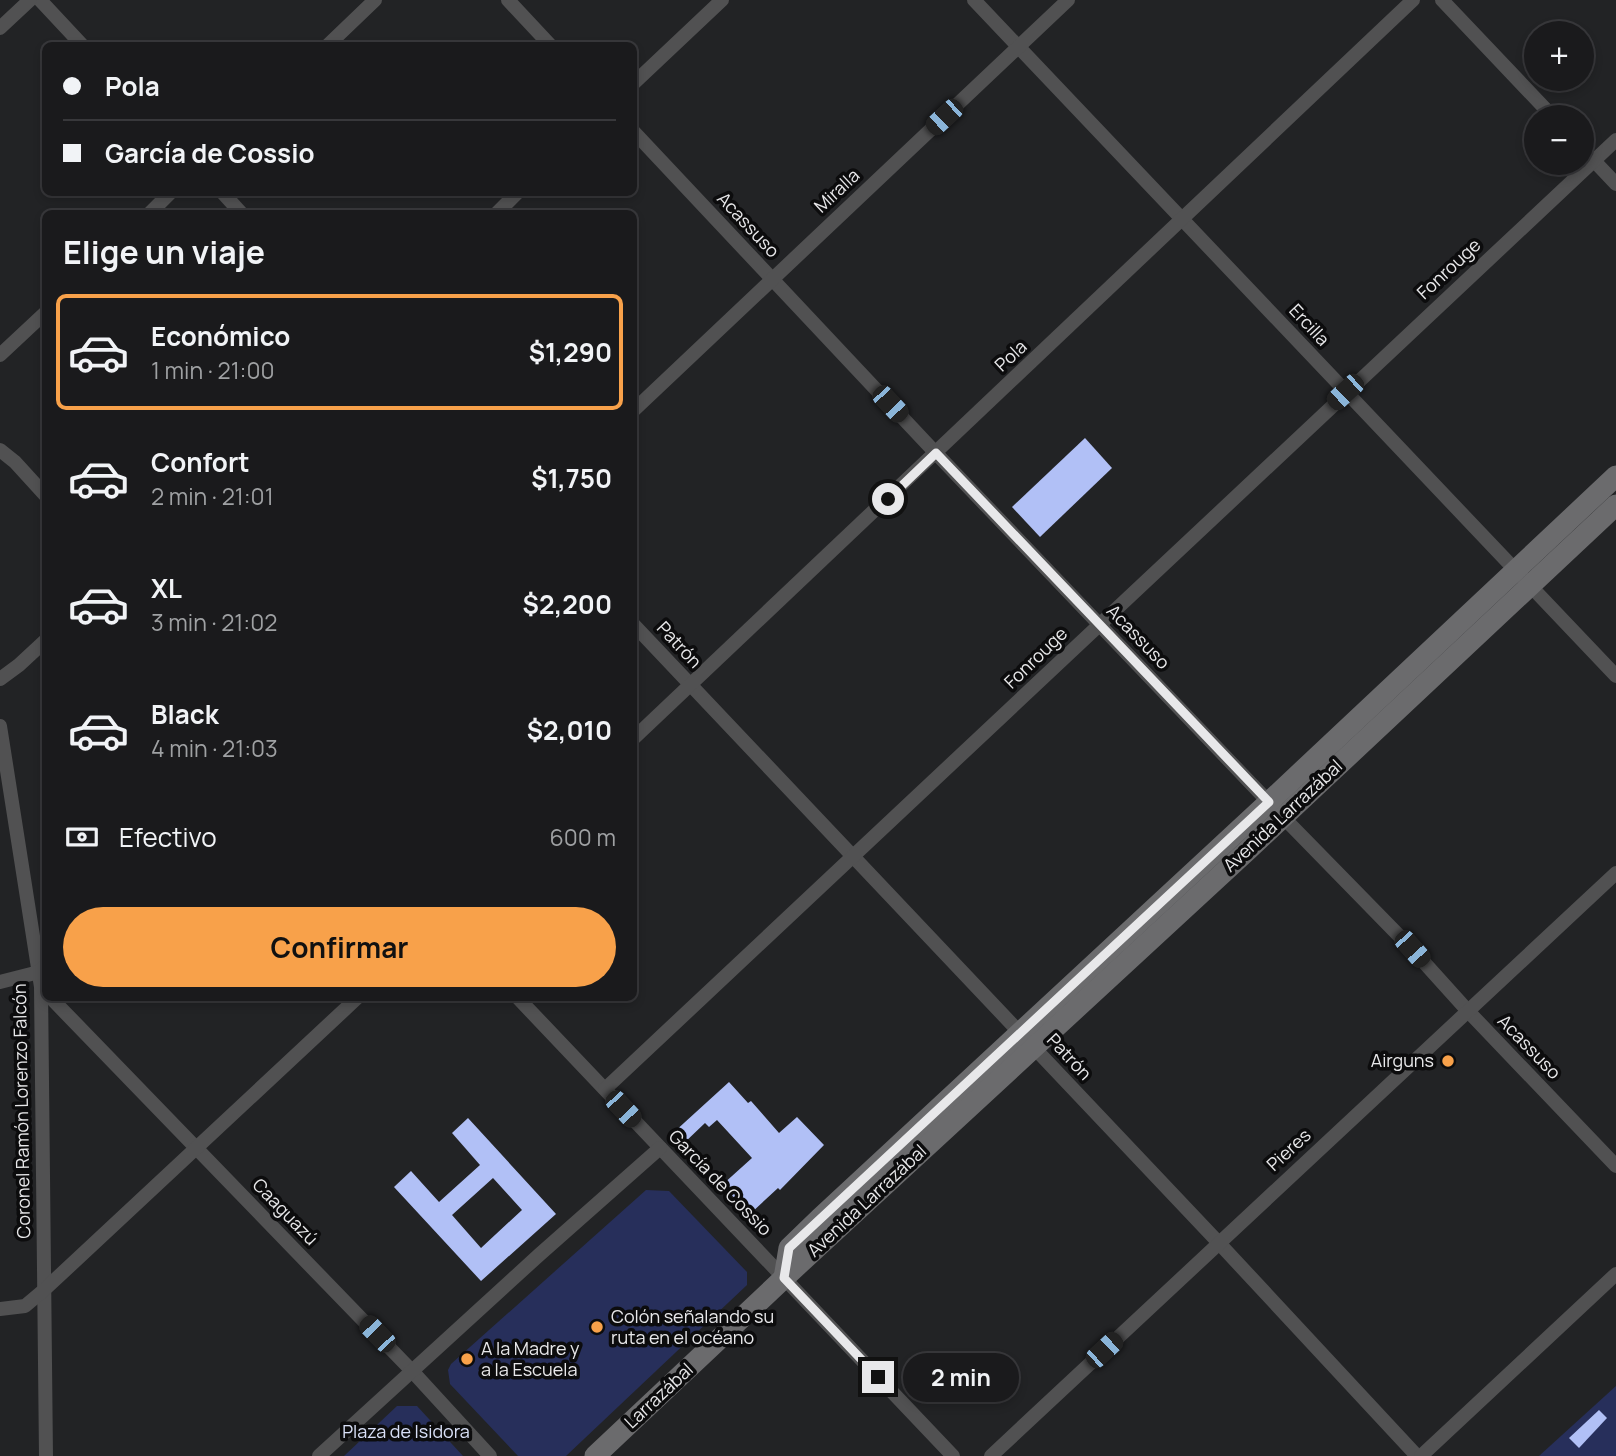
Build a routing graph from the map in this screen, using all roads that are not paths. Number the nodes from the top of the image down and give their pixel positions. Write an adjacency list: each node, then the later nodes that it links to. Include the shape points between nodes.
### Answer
1 (30, 0): 10 (street)
2 (40, 0): 11 (street)
3 (375, 0): 12 (street)
4 (508, 0): 13 (street)
5 (722, 0): 15 (street)
6 (974, 0): 14 (street, Ercilla)
7 (1068, 0): 14 (street, Miralla)
8 (1413, 0): 28 (street, Pola)
9 (1442, 0): 16 (street)
10 (0, 28)
11 (79, 42)
12 (331, 42)
13 (547, 42)
14 (1019, 47): 28 (street, Ercilla); 29 (street, Miralla)
15 (637, 80)
16 (1542, 105)
17 (637, 135): 29 (street, Acassuso)
18 (1616, 140): 19 (street, Fonrouge)
19 (1594, 160): 21 (street)
20 (1578, 175): 32 (street, Fonrouge)
21 (1616, 184)
22 (167, 196): 25 (street)
23 (226, 196): 26 (street)
24 (514, 196): 27 (street)
25 (153, 210)
26 (238, 210)
27 (500, 210)
28 (1183, 219): 32 (street, Ercilla); 35 (street, Pola)
29 (773, 279): 33 (street, Miralla); 35 (street, Acassuso)
30 (42, 316): 31 (street)
31 (0, 355)
32 (1345, 392): 39 (street, Ercilla); 41 (street, Fonrouge)
33 (637, 407)
34 (1, 452): 37 (street)
35 (936, 453): 41 (street, Acassuso); 46 (street, Pola)
36 (1616, 476): 39 (street, Avenida Larrazábal)
37 (42, 492)
38 (1616, 505): 40 (street, Avenida Larrazábal)
39 (1514, 570): 40 (street, Ercilla); 49 (street, Avenida Larrazábal)
40 (1529, 586): 44 (street, Ercilla); 49 (street, Avenida Larrazábal)
41 (1099, 624): 49 (street, Acassuso); 50 (street, Fonrouge)
42 (637, 628): 46 (street, Patrón)
43 (42, 644): 45 (street)
44 (1616, 676)
45 (0, 679)
46 (690, 685): 48 (street, Pola); 50 (street, Patrón)
47 (0, 726): 52 (street, Coronel Ramón Lorenzo Falcón)
48 (637, 735)
49 (1275, 809): 59 (street, Acassuso); 60 (street, Avenida Larrazábal)
50 (853, 858): 60 (street, Patrón); 61 (street, Fonrouge)
51 (1616, 873): 59 (street, Pieres)
52 (42, 971)
53 (0, 982): 54 (street)
54 (42, 983)
55 (44, 1001): 68 (street, Coronel Ramón Lorenzo Falcón)
56 (61, 1001): 63 (street, Caaguazú)
57 (354, 1001): 63 (street)
58 (521, 1001): 61 (street, García de Cossio)
59 (1467, 1010): 64 (street, Acassuso); 65 (street, Pieres)
60 (1027, 1040): 65 (street, Patrón); 67 (street, Avenida Larrazábal)
61 (605, 1089): 62 (street, García de Cossio)
62 (660, 1148): 67 (street, García de Cossio); 70 (street)
63 (197, 1149): 68 (street); 70 (street, Caaguazú)
64 (1616, 1166)
65 (1218, 1242): 76 (street, Pieres); 77 (street, Patrón)
66 (1616, 1274): 77 (street)
67 (784, 1278): 74 (street, Larrazábal); 75 (street, García de Cossio)
68 (44, 1290): 69 (street, via 25,1306); 71 (street, Coronel Ramón Lorenzo Falcón)
69 (0, 1309)
70 (412, 1372): 72 (street); 73 (street, Caaguazú)
71 (46, 1456)
72 (319, 1456)
73 (489, 1456)
74 (596, 1456)
75 (953, 1456)
76 (991, 1456)
77 (1419, 1456)

